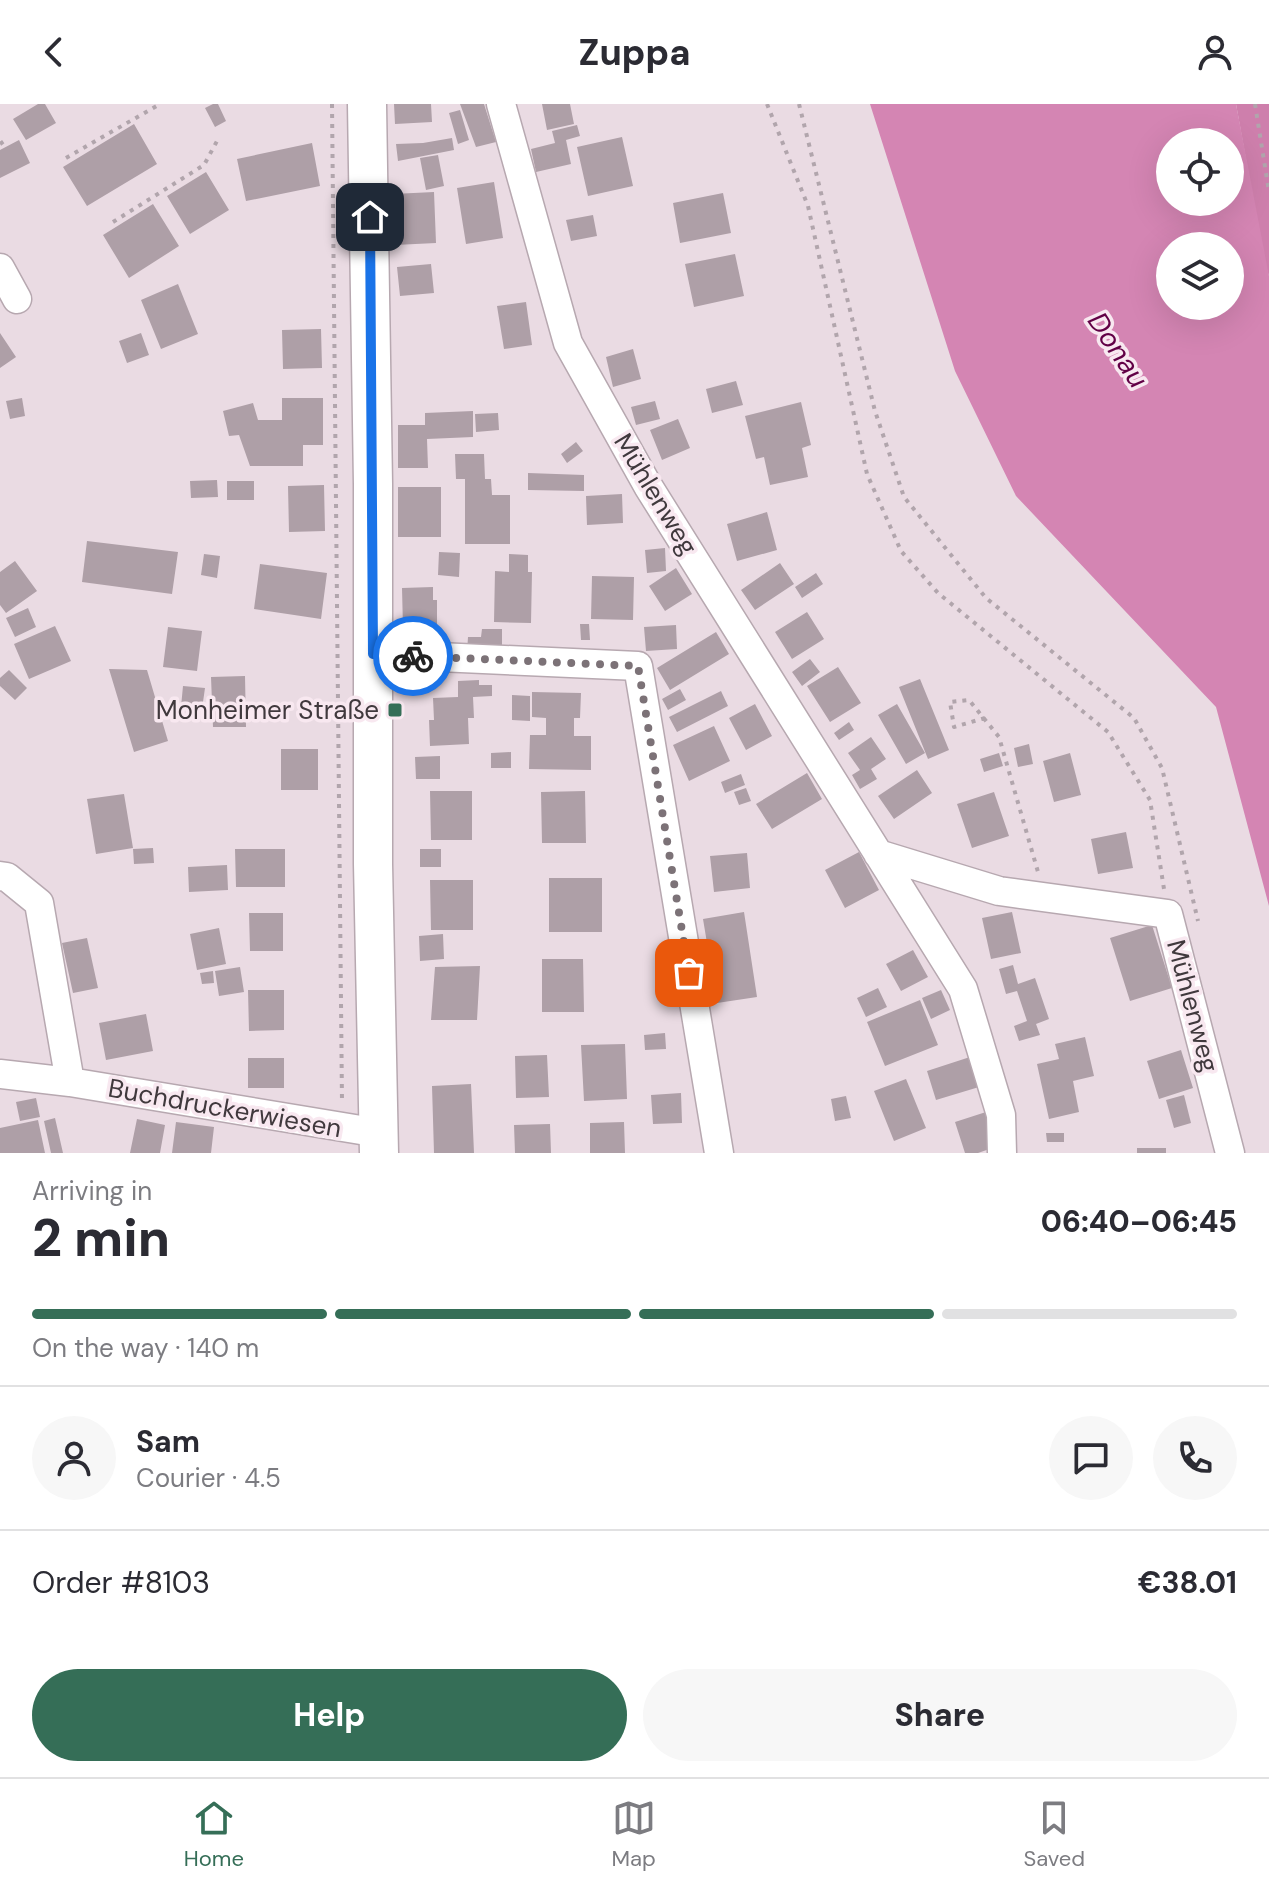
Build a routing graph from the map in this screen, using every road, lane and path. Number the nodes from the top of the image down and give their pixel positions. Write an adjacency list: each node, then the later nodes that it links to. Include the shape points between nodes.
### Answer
1 (160, 104): 11 (path)
2 (332, 104): 25 (path)
3 (367, 104): 16 (main road)
4 (501, 104): 18 (street, Mühlenweg, via 568,343 648,486)
5 (767, 104): 21 (path, via 808,206 867,474 901,551 938,593 1108,732 1150,800)
6 (799, 104): 22 (path, via 875,411 904,497 986,598 1134,718 1162,768)
7 (1255, 104): 12 (path)
8 (7, 139): 10 (path)
9 (217, 141): 13 (path, via 204,165)
10 (0, 144)
11 (66, 158)
12 (1269, 192)
13 (113, 222)
14 (0, 268): 15 (street)
15 (17, 299)
16 (373, 654): 25 (main road); 26 (street, via 638,666)
17 (985, 718): 17 (path, via 969,700 950,702 954,727); 20 (path, via 999,737)
18 (878, 854): 20 (street, Mühlenweg, via 999,891); 27 (street, Mühlenweg, via 963,989 1001,1115)
19 (0, 876): 24 (street, Buchdruckerwiesen, via 39,903)
20 (1046, 897): 21 (street, Mühlenweg)
21 (1168, 914): 28 (street, Mühlenweg)
22 (1198, 922)
23 (0, 1074): 24 (street, Buchdruckerwiesen)
24 (70, 1082): 25 (street, Buchdruckerwiesen)
25 (367, 1138)
26 (719, 1153)
27 (1002, 1153)
28 (1230, 1153)

